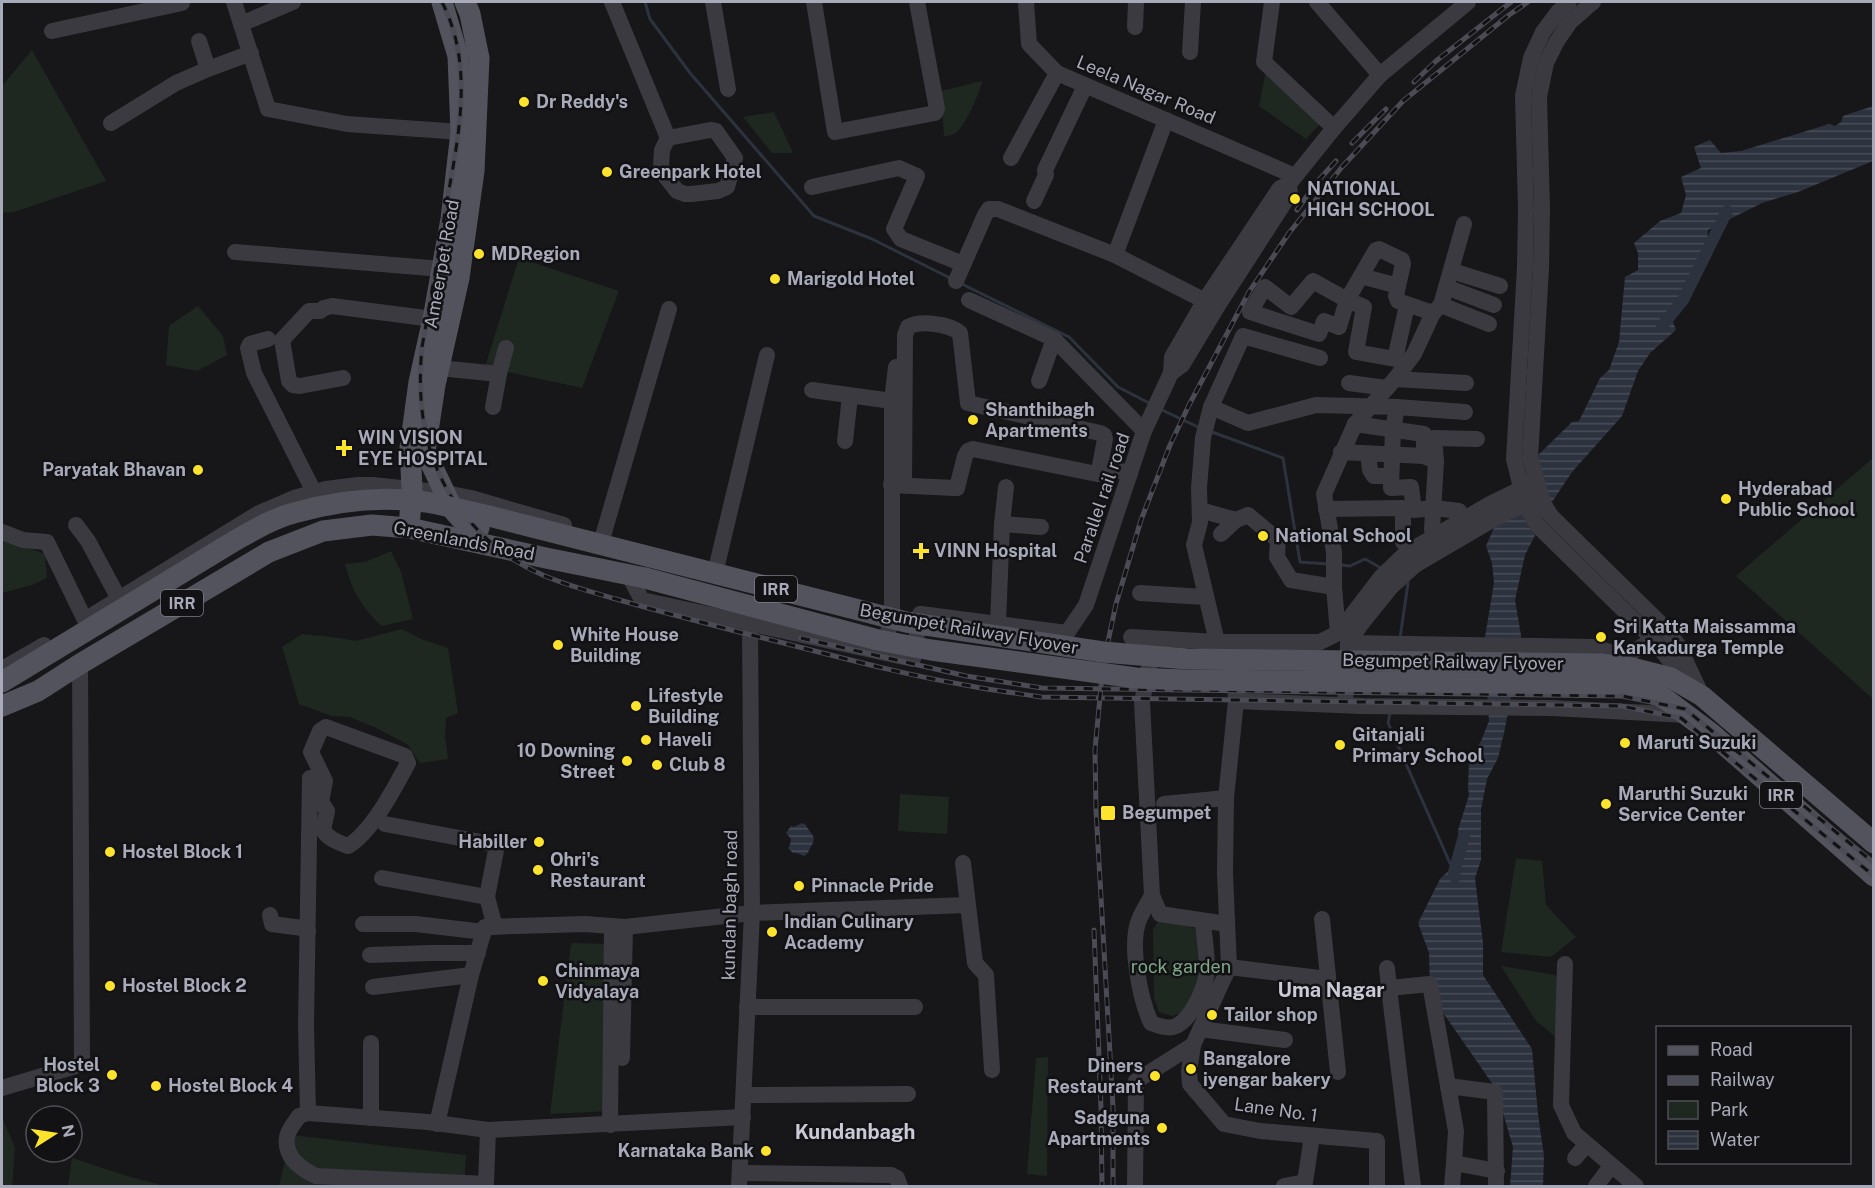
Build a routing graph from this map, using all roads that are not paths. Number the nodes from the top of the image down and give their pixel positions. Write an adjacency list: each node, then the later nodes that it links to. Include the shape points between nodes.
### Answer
1 (184, 2): 20 (street)
2 (234, 2): 18 (street)
3 (293, 2): 18 (street)
4 (442, 2): 33 (main road, Ameerpet Road, via 458,56)
5 (465, 2): 65 (main road, Ameerpet Road, via 479,58 478,124 469,217)
6 (612, 2): 34 (street)
7 (714, 2): 28 (street)
8 (814, 2): 9 (street, via 835,132 935,113)
9 (917, 2)
10 (1026, 2): 25 (street, Leela Nagar Road, via 1029,44)
11 (1136, 2): 19 (street)
12 (1192, 2): 22 (street)
13 (1272, 2): 32 (street, via 1264,62)
14 (1317, 2): 26 (street)
15 (1468, 2): 26 (street, Parallel rail road)
16 (1569, 2): 31 (street, via 1543,32 1531,58 1523,96)
17 (1593, 2): 31 (street, via 1570,22 1546,63)
18 (242, 24): 23 (street)
19 (1134, 27)
20 (52, 31)
21 (199, 41): 24 (street)
22 (1190, 52)
23 (251, 53): 24 (street); 33 (street, via 268,109 347,124)
24 (208, 69): 30 (street, via 176,83)
25 (1057, 73): 27 (street, Leela Nagar Road); 35 (street)
26 (1380, 75): 32 (street, Parallel rail road)
27 (1085, 86): 29 (street, Leela Nagar Road); 38 (street)
28 (728, 89)
29 (1166, 120): 36 (street, Leela Nagar Road); 41 (street)
30 (111, 123)
31 (1532, 125): 98 (street, via 1533,164 1514,459)
32 (1334, 128): 36 (street, Parallel rail road)
33 (461, 132): 43 (main road, Ameerpet Road)
34 (668, 138): 34 (street, via 716,131 735,158 727,187 691,194 677,190 660,164)
35 (1011, 158)
36 (1292, 180): 52 (street, Parallel rail road, via 1290,194)
37 (812, 187): 42 (street, via 899,168 917,176 895,233)
38 (1034, 201)
39 (1464, 224): 44 (street)
40 (235, 252): 43 (street)
41 (1115, 255): 42 (street, via 998,209 989,209); 52 (street)
42 (963, 264): 46 (street)
43 (442, 269): 57 (main road, Ameerpet Road)
44 (1452, 271): 48 (street); 49 (street)
45 (1361, 276): 47 (street); 47 (street, via 1374,251 1379,249 1402,261); 51 (street)
46 (956, 281)
47 (1398, 286): 53 (street, via 1397,300)
48 (1500, 286)
49 (1446, 287): 54 (street); 56 (street)
50 (969, 300): 60 (street)
51 (1347, 300): 51 (street, via 1339,327 1324,321 1319,334 1250,312 1265,287 1291,307 1313,281); 53 (street, via 1364,306 1356,352 1395,359)
52 (1211, 303): 82 (street, Parallel rail road, via 1182,365 1168,380)
53 (1407, 305): 56 (street)
54 (1494, 305)
55 (669, 309): 112 (street)
56 (1437, 309): 58 (street); 70 (street, via 1414,354)
57 (433, 319): 67 (street, via 332,306 309,311 282,340 289,381 300,386); 95 (main road, Ameerpet Road, via 410,448)
58 (1489, 324)
59 (268, 339): 96 (street, via 248,348 254,373)
60 (1054, 339): 68 (street); 82 (street)
61 (506, 348): 66 (street)
62 (897, 354): 74 (street)
63 (767, 355): 115 (street)
64 (1320, 358): 79 (street, via 1243,336)
65 (439, 368): 66 (street); 97 (main road, Ameerpet Road, via 425,451)
66 (499, 374): 75 (street)
67 (343, 378)
68 (1039, 381)
69 (1349, 383): 70 (street)
70 (1391, 383): 71 (street); 77 (street)
71 (1467, 383)
72 (812, 390): 73 (street)
73 (850, 396): 74 (street); 85 (street)
74 (892, 401): 84 (street)
75 (493, 407)
76 (1397, 407): 77 (street); 78 (street); 81 (street)
77 (1370, 408): 79 (street, via 1317,405 1248,423); 80 (street)
78 (1465, 412)
79 (1209, 414): 101 (street, via 1203,438)
80 (1354, 424): 81 (street); 86 (street)
81 (1394, 430): 88 (street); 89 (street, via 1424,434)
82 (1144, 431): 91 (street, Parallel rail road)
83 (1477, 439): 89 (street, via 1434,438)
84 (898, 440): 90 (street, via 905,335 915,323 953,328 960,333 968,403 1100,433 1105,439); 93 (street)
85 (845, 441)
86 (1341, 452): 87 (street); 100 (street, via 1324,494)
87 (1368, 454): 88 (street); 92 (street, via 1374,476)
88 (1392, 454): 89 (street); 92 (street)
89 (1430, 458): 99 (street)
90 (1101, 465): 91 (street); 93 (street, via 1092,474 973,449 965,456 957,488)
91 (1130, 474): 125 (street, Parallel rail road, via 1086,605 1067,633)
92 (1391, 476): 99 (street, via 1391,488 1411,488 1414,510)
93 (898, 485): 121 (street)
94 (1006, 487): 105 (street)
95 (412, 489): 96 (street, IRR, via 358,485); 97 (street); 108 (main road, Ameerpet Road)
96 (314, 492): 103 (street, IRR)
97 (446, 493): 112 (street); 131 (main road, IRR, bridge, via 460,519 479,528 906,633 958,641)
98 (1531, 493): 126 (street); 128 (street, via 1415,565 1356,618)
99 (1434, 508): 102 (street); 109 (street)
100 (1326, 509): 113 (street, via 1403,508); 117 (street, via 1334,552)
101 (1200, 510): 104 (street); 119 (street, via 1194,545)
102 (1459, 511)
103 (251, 518): 114 (main road); 120 (street, IRR)
104 (1236, 520): 111 (street); 117 (street, via 1248,515 1278,540 1277,557 1291,580)
105 (1002, 524): 107 (street); 125 (street)
106 (76, 525): 120 (street)
107 (1041, 527)
108 (410, 528): 114 (main road, Greenlands Road / IRR, via 372,525 323,531); 116 (main road, Greenlands Road / IRR)
109 (1432, 530)
110 (2, 532): 123 (street, via 23,540 47,542)
111 (1221, 534)
112 (603, 536): 115 (street)
113 (1403, 542)
114 (269, 552): 134 (main road, Greenlands Road / IRR)
115 (717, 565): 121 (street)
116 (637, 576): 124 (street, via 642,600); 142 (main road, Begumpet Railway Flyover / IRR, bridge, via 878,640 1136,678 1616,684 1643,688)
117 (1334, 587): 128 (street)
118 (1140, 593): 119 (street)
119 (1205, 597): 130 (street)
120 (119, 599): 123 (street, IRR)
121 (892, 608): 122 (street); 132 (street)
122 (921, 614): 125 (street); 132 (street, via 913,659)
123 (85, 620): 135 (street, IRR)
124 (750, 623): 132 (street); 154 (street, kundan bagh road)
125 (998, 624)
126 (1655, 633): 133 (street, via 1643,647); 137 (street); 138 (street, via 1678,645)
127 (1131, 637): 129 (street)
128 (1343, 638): 130 (street, via 1320,642); 133 (street, via 1384,644 1595,647 1613,653); 140 (street)
129 (1155, 639): 130 (street); 151 (street, via 1142,702)
130 (1225, 642): 139 (street)
131 (1046, 644): 133 (main road, Begumpet Railway Flyover / IRR, bridge, via 1187,659); 136 (main road, Begumpet Railway Flyover / IRR, bridge, via 906,622 445,506 367,500 293,513 262,526)
132 (885, 653)
133 (1618, 663): 137 (main road, Begumpet Railway Flyover / IRR)
134 (80, 664): 141 (main road, Greenlands Road / IRR, via 38,691); 181 (street, via 82,1064)
135 (2, 669)
136 (2, 682)
137 (1683, 685): 138 (main road, Begumpet Railway Flyover / IRR)
138 (1702, 696): 147 (main road, IRR)
139 (1236, 701): 140 (street); 144 (street)
140 (1345, 705): 142 (street)
141 (2, 706)
142 (1687, 715): 149 (main road, IRR)
143 (315, 780): 143 (street, via 327,812 323,833 348,846 383,809 408,763 405,756 326,727 320,731 311,752); 162 (street)
144 (1226, 798): 145 (street); 159 (street)
145 (1164, 804)
146 (385, 824): 152 (street, via 497,845)
147 (1874, 843)
148 (963, 863): 153 (street)
149 (1874, 876)
150 (382, 878): 152 (street)
151 (1152, 895): 157 (street, via 1160,914); 157 (street, via 1138,922 1135,954 1150,1023 1176,1026 1201,994 1208,970)
152 (487, 897): 161 (street)
153 (967, 905): 154 (street); 178 (street, via 975,963 986,975)
154 (752, 913): 160 (street); 172 (street, kundan bagh road)
155 (270, 915): 162 (street, via 272,924)
156 (1322, 919): 169 (street)
157 (1203, 921): 159 (street)
158 (363, 924): 161 (street)
159 (1227, 924): 166 (street)
160 (619, 926): 161 (street); 188 (street)
161 (489, 929): 163 (street)
162 (308, 931): 184 (street)
163 (478, 953): 164 (street); 168 (street)
164 (370, 955)
165 (1565, 964): 191 (street, via 1561,1105 1574,1133)
166 (1229, 967): 169 (street); 174 (street, Lane No. 1)
167 (1387, 968): 171 (street)
168 (471, 975): 170 (street); 187 (street)
169 (1328, 979): 179 (street)
170 (373, 987)
171 (1389, 988): 180 (street, via 1430,984); 204 (street)
172 (747, 1007): 173 (street); 183 (street, kundan bagh road)
173 (915, 1007)
174 (1200, 1029): 175 (street); 177 (street, Lane No. 1)
175 (1285, 1040)
176 (371, 1043): 186 (street)
177 (1193, 1046): 190 (street, Lane No. 1, via 1190,1084 1224,1124); 201 (street, via 1136,1081)
178 (992, 1070)
179 (1338, 1072)
180 (1448, 1086): 193 (street, via 1456,1131); 196 (street, via 1495,1092)
181 (2, 1088)
182 (908, 1094): 183 (street)
183 (744, 1095): 185 (street, kundan bagh road)
184 (308, 1113): 186 (street); 195 (street, via 299,1116 287,1137 290,1154 300,1168)
185 (743, 1117): 188 (street); 197 (street, kundan bagh road)
186 (371, 1118): 187 (street)
187 (437, 1124): 189 (street)
188 (615, 1125): 189 (street)
189 (488, 1130): 198 (street)
190 (1312, 1136): 202 (street, via 1305,1182); 203 (street, Lane No. 1, via 1377,1141)
191 (1586, 1145): 192 (street); 194 (street)
192 (1575, 1158)
193 (1454, 1163): 196 (street); 205 (street)
194 (1611, 1166): 206 (street); 207 (street)
195 (316, 1176): 198 (street); 199 (street)
196 (1496, 1179)
197 (739, 1180): 200 (street, via 891,1175)
198 (486, 1185)
199 (301, 1186)
200 (900, 1186)
201 (1135, 1186)
202 (1284, 1186)
203 (1377, 1186)
204 (1413, 1186)
205 (1452, 1186)
206 (1596, 1186)
207 (1636, 1186)

